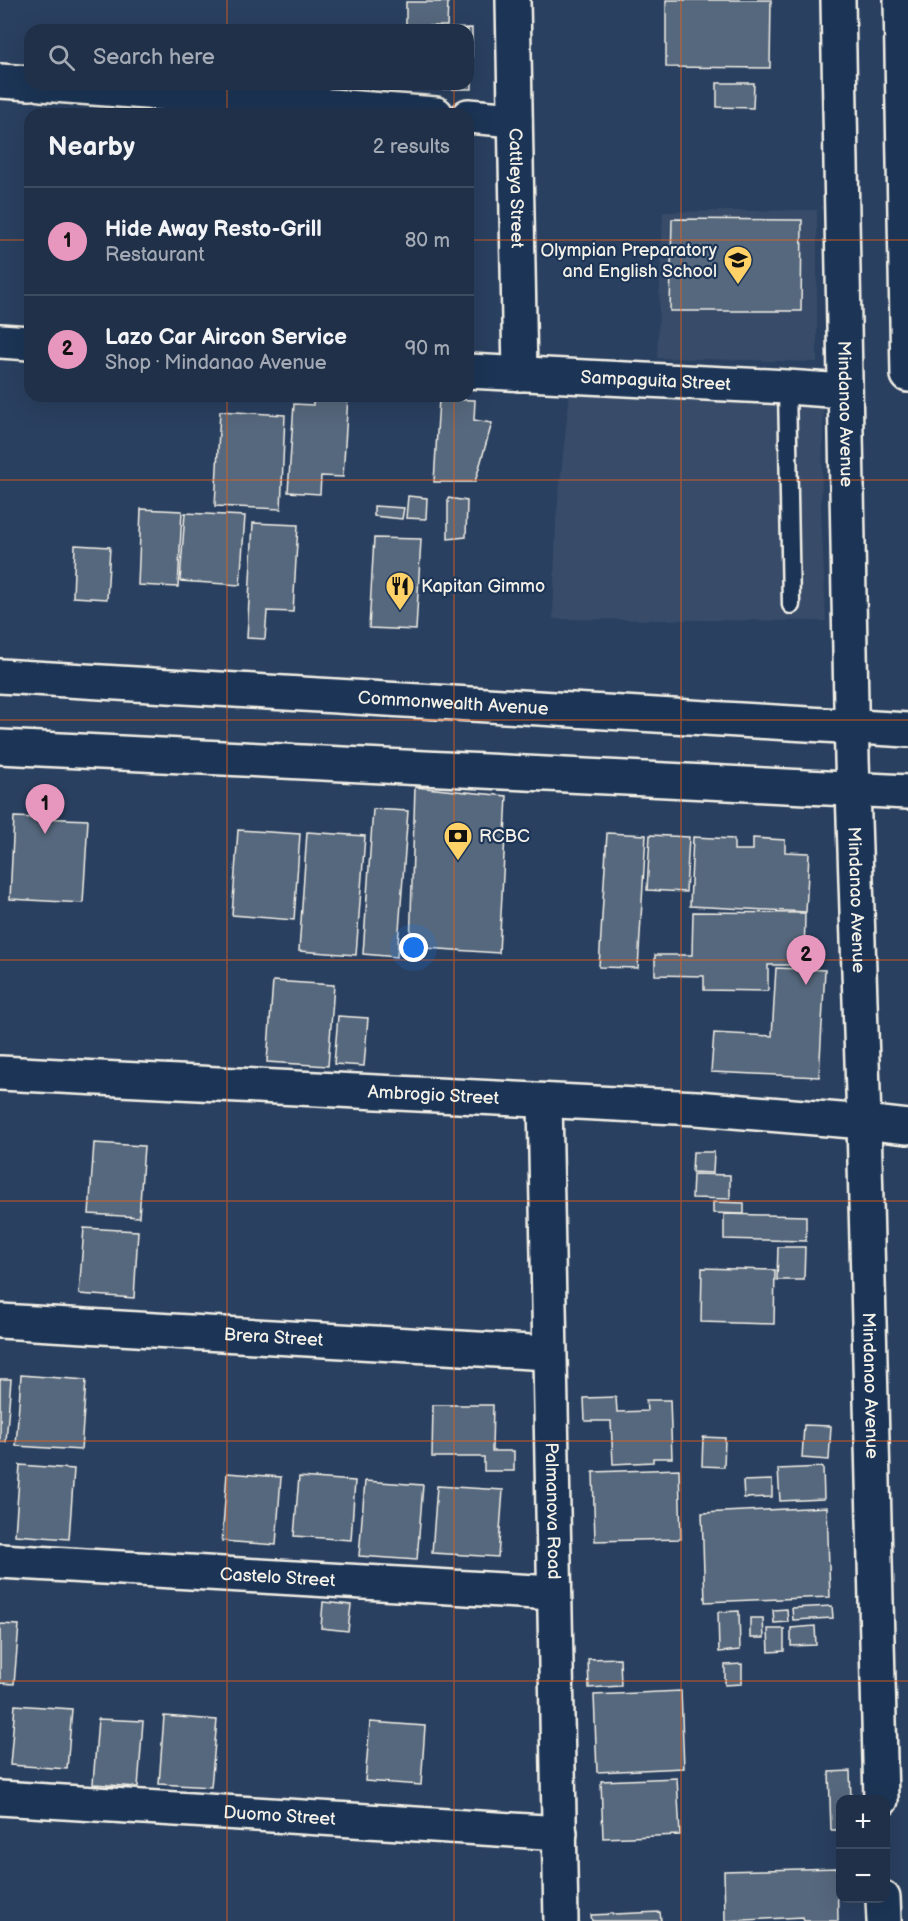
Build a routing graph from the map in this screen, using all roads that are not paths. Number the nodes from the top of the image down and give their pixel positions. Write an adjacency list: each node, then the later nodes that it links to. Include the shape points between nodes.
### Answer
1 (513, 0): 9 (street, Cattleya Street)
2 (838, 0): 16 (street, Mindanao Avenue)
3 (901, 0): 13 (street)
4 (0, 81): 5 (street)
5 (24, 83)
6 (120, 90): 7 (street)
7 (357, 108)
8 (474, 117): 9 (street)
9 (515, 120): 14 (street, Cattleya Street)
10 (0, 341): 11 (street)
11 (24, 343)
12 (474, 370): 14 (street, Sampaguita Street)
13 (908, 373)
14 (520, 374): 15 (street, Sampaguita Street)
15 (787, 387): 16 (street, Sampaguita Street); 17 (lane)
16 (844, 392): 19 (street, Mindanao Avenue)
17 (791, 604)
18 (0, 676): 19 (street, Commonwealth Avenue)
19 (851, 729): 20 (street, Commonwealth Avenue); 22 (street, Mindanao Avenue)
20 (908, 730)
21 (0, 747): 22 (street)
22 (853, 789): 23 (street); 26 (street, Mindanao Avenue)
23 (908, 792)
24 (0, 1073): 25 (street, Ambrogio Street)
25 (545, 1101): 26 (street, Ambrogio Street); 29 (street, Palmanova Road)
26 (864, 1122): 27 (street, Ambrogio Street); 32 (street, Mindanao Avenue)
27 (908, 1127)
28 (0, 1321): 29 (street, Brera Street)
29 (548, 1353): 31 (street, Palmanova Road)
30 (0, 1561): 31 (street, Castelo Street)
31 (554, 1593): 34 (street, Palmanova Road)
32 (881, 1795)
33 (0, 1798): 34 (street, Duomo Street)
34 (560, 1833): 36 (street, Palmanova Road)
35 (884, 1903): 37 (street)
36 (561, 1921)
37 (884, 1921)

